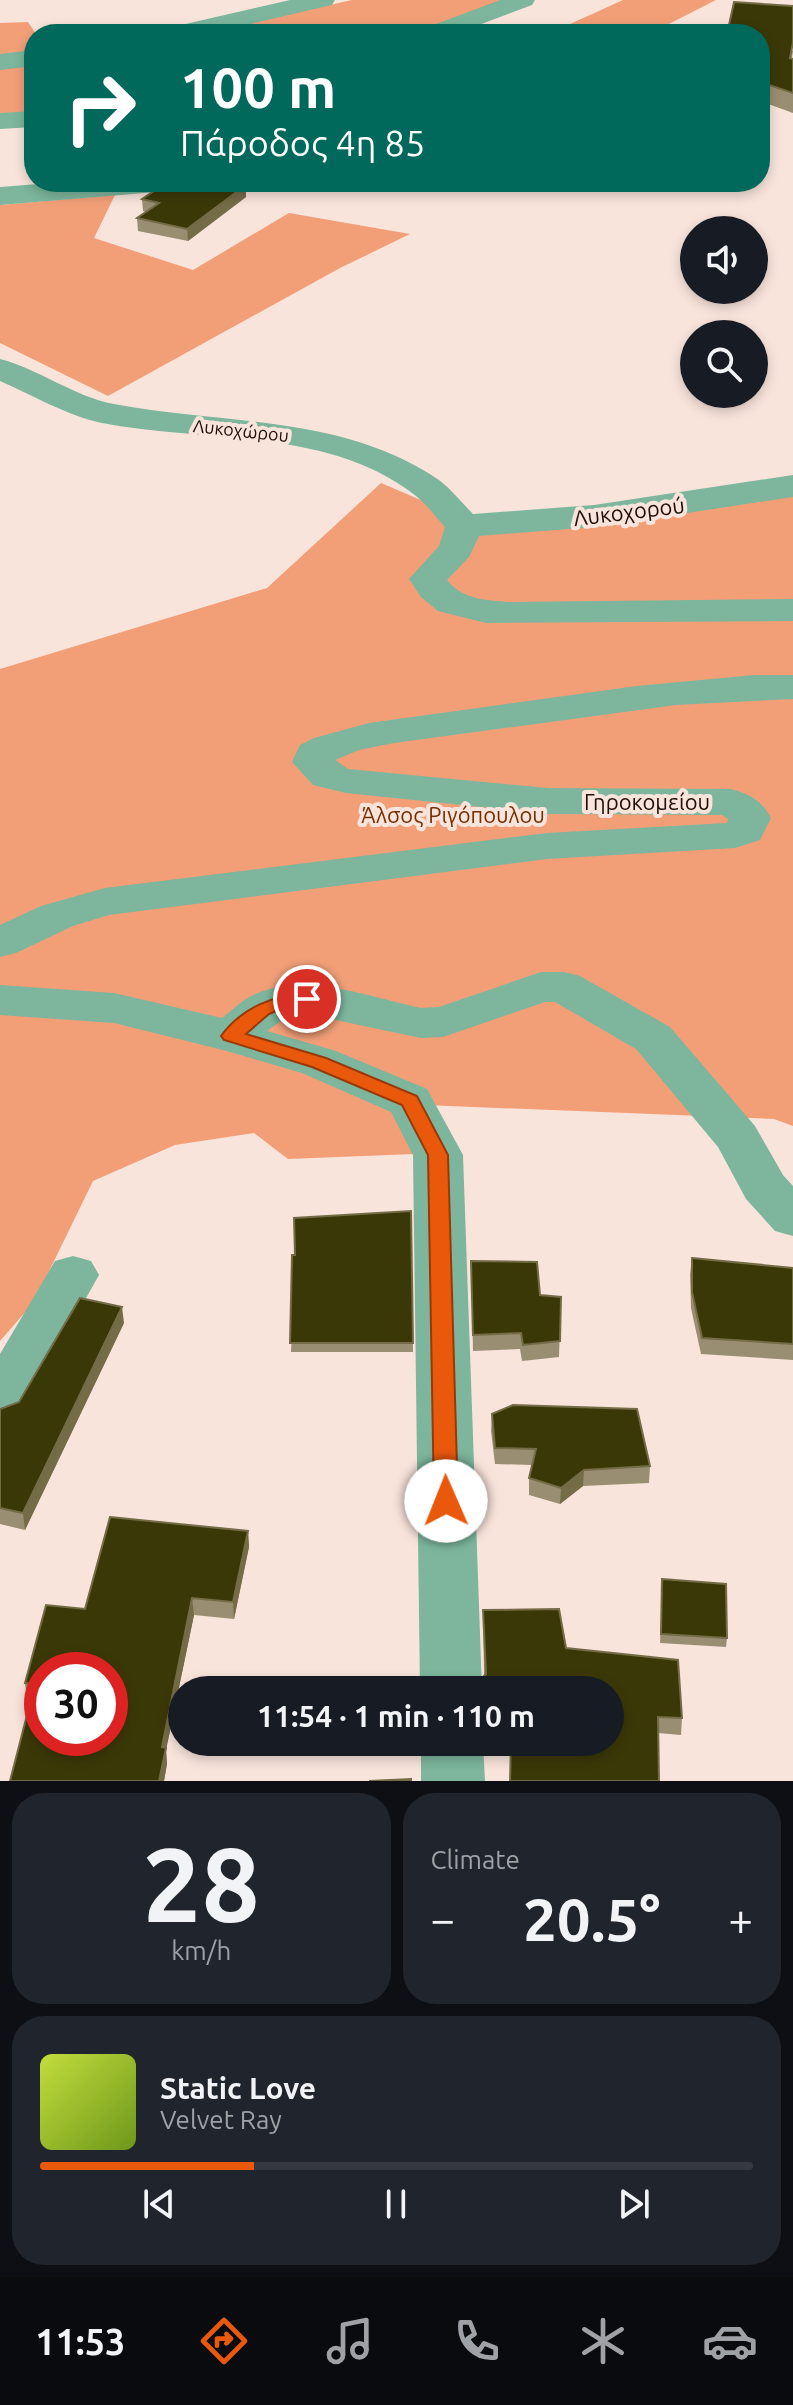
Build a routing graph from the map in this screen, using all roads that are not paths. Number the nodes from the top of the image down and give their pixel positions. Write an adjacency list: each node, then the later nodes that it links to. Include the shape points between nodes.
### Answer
1 (323, 0): 3 (street)
2 (523, 0): 4 (street)
3 (217, 24)
4 (459, 24)
5 (24, 59): 6 (street)
6 (0, 62)
7 (24, 120): 8 (street)
8 (0, 121)
9 (48, 192): 10 (street)
10 (0, 196)
11 (0, 369): 13 (street, Λυκοχώρου, via 104,413 297,436 351,450 429,489)
12 (793, 486): 13 (street, Λυκοχορού, via 594,516)
13 (464, 526): 14 (street, via 456,549 428,579 442,599 462,607 509,613)
14 (793, 610)
15 (793, 687): 16 (street, Γηροκομείου, via 719,689 421,729 336,743 315,754 313,762 328,776 346,781 548,801 731,802 750,818 745,831 735,835 547,846 105,902 57,916)
16 (0, 943)
17 (0, 1000): 18 (street, via 114,1008)
18 (231, 1036): 19 (street, via 279,1002 307,999 421,1023 443,1022 541,987 564,987 653,1038 738,1138 764,1186); 22 (street, via 319,1062 410,1101 438,1155)
19 (793, 1218)
20 (73, 1275): 21 (street)
21 (0, 1402)
22 (451, 1676)
23 (452, 1756): 24 (street)
24 (453, 1781)

